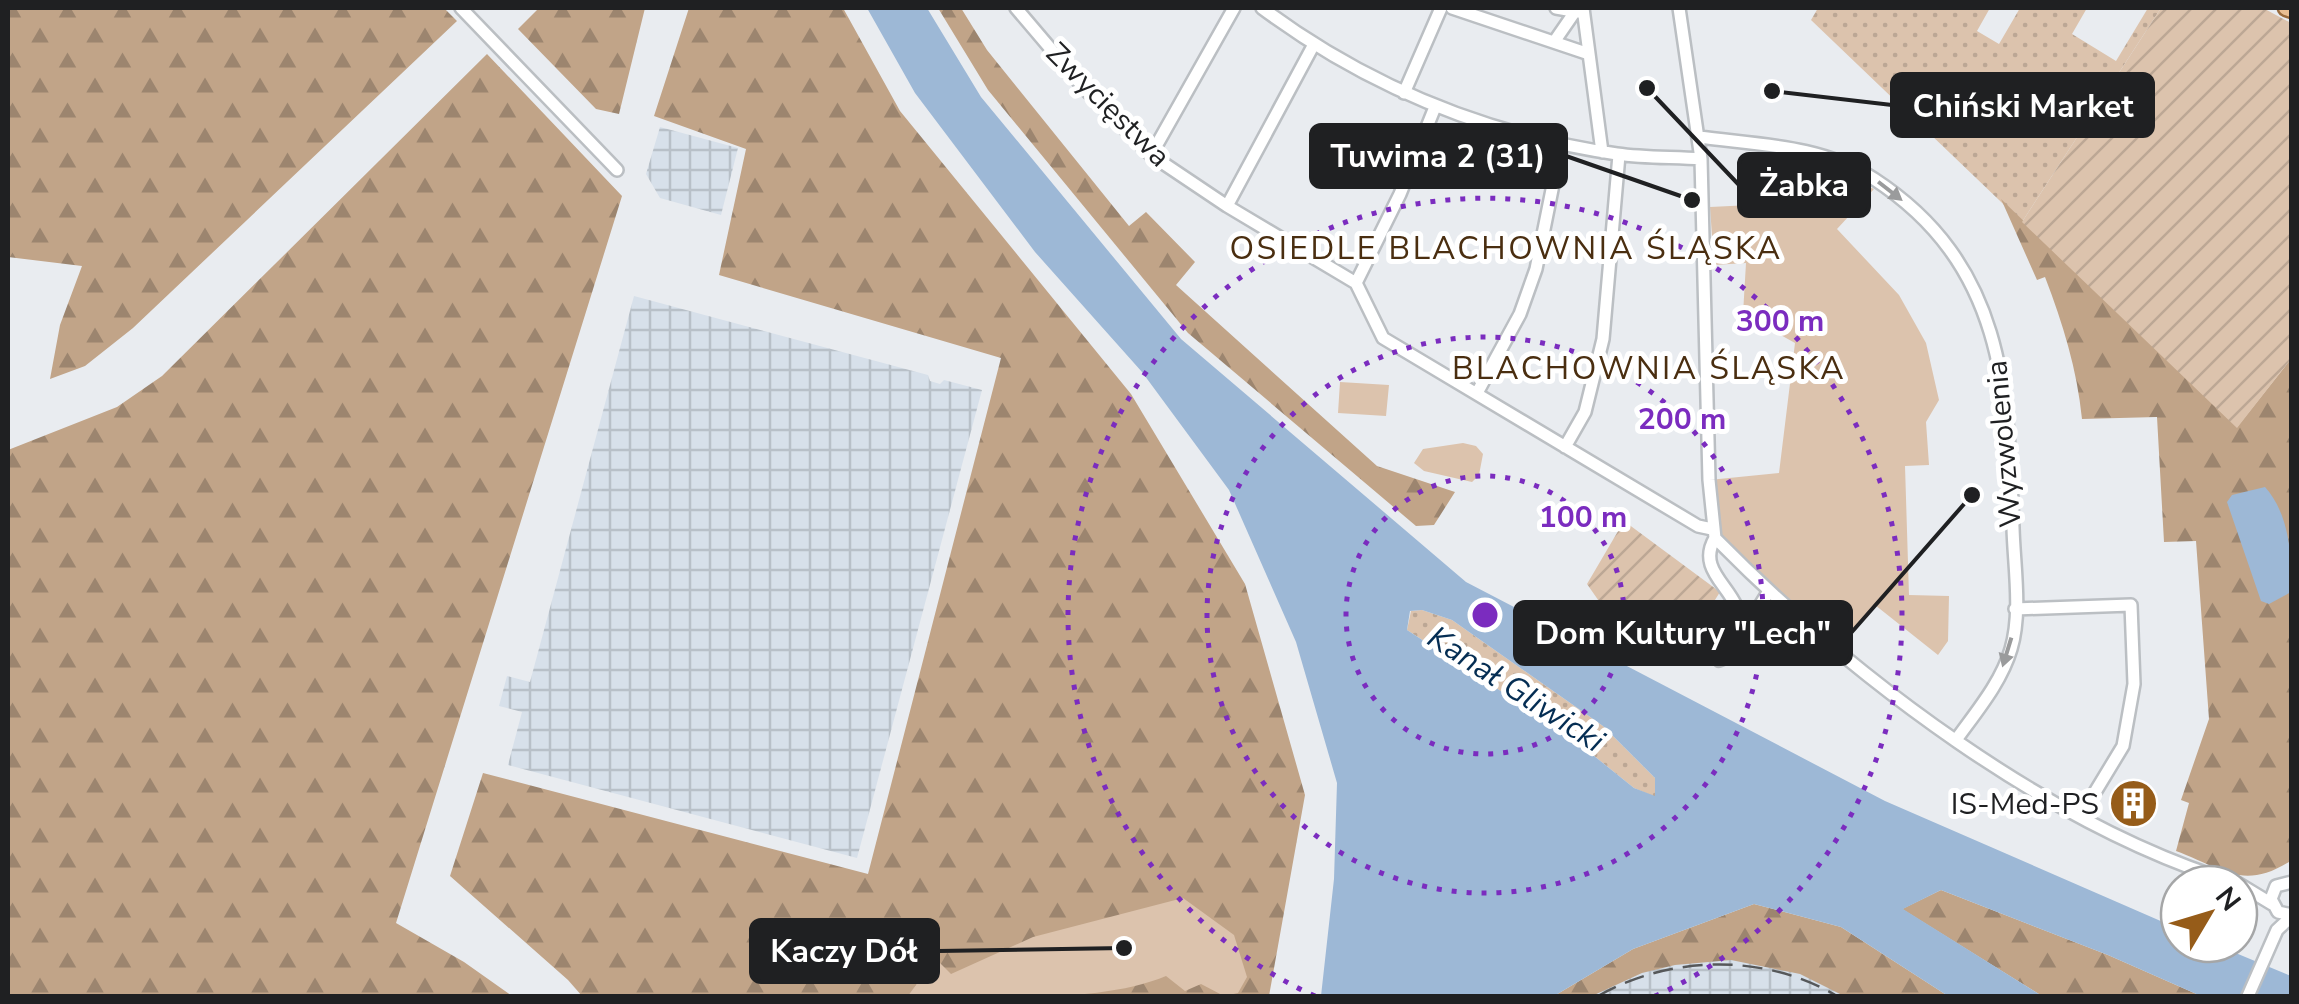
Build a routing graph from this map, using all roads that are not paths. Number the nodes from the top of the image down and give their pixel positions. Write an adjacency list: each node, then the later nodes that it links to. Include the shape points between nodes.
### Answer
1 (461, 8): 21 (street)
2 (1016, 8): 18 (street, Zwycięstwa)
3 (1234, 8): 18 (street)
4 (1262, 8): 11 (street)
5 (1441, 8): 13 (street)
6 (1452, 8): 10 (street)
7 (1556, 8): 9 (street)
8 (1679, 8): 15 (street)
9 (1580, 11): 10 (street); 12 (street)
10 (1554, 42): 12 (street)
11 (1313, 46): 13 (street); 22 (street)
12 (1589, 54): 17 (street)
13 (1404, 92): 14 (street)
14 (1435, 106): 16 (street); 23 (street)
15 (1699, 137): 20 (street); 28 (street, Wyzwolenia, one-way to 28, via 1834,158 1886,188 1944,242 1989,321 2002,368)
16 (1561, 144): 17 (street); 24 (street, via 1536,269)
17 (1602, 152): 19 (street)
18 (1152, 155): 22 (street, Zwycięstwa)
19 (1619, 155): 20 (street); 25 (street, via 1603,339 1585,412)
20 (1701, 159): 26 (street)
21 (617, 170)
22 (1228, 206): 23 (street, Zwycięstwa)
23 (1356, 282): 24 (street, via 1383,338)
24 (1477, 393): 25 (street)
25 (1565, 447): 26 (street)
26 (1714, 533): 27 (street); 27 (street, via 1710,563 1736,606 1710,647 1714,656 1729,656)
27 (1769, 590): 29 (street)
28 (2016, 609): 29 (street, Wyzwolenia, one-way to 29, via 2011,648 1997,681); 30 (street, via 2131,605 2134,684 2123,746)
29 (1956, 740): 30 (street)
30 (2080, 817): 31 (street)
31 (2176, 864)
32 (2286, 882): 33 (street); 35 (street, via 2271,894)
33 (2259, 883)
34 (2259, 897): 35 (street)
35 (2273, 906): 36 (street); 37 (street)
36 (2292, 915): 37 (street)
37 (2277, 930): 38 (street)
38 (2248, 996)

